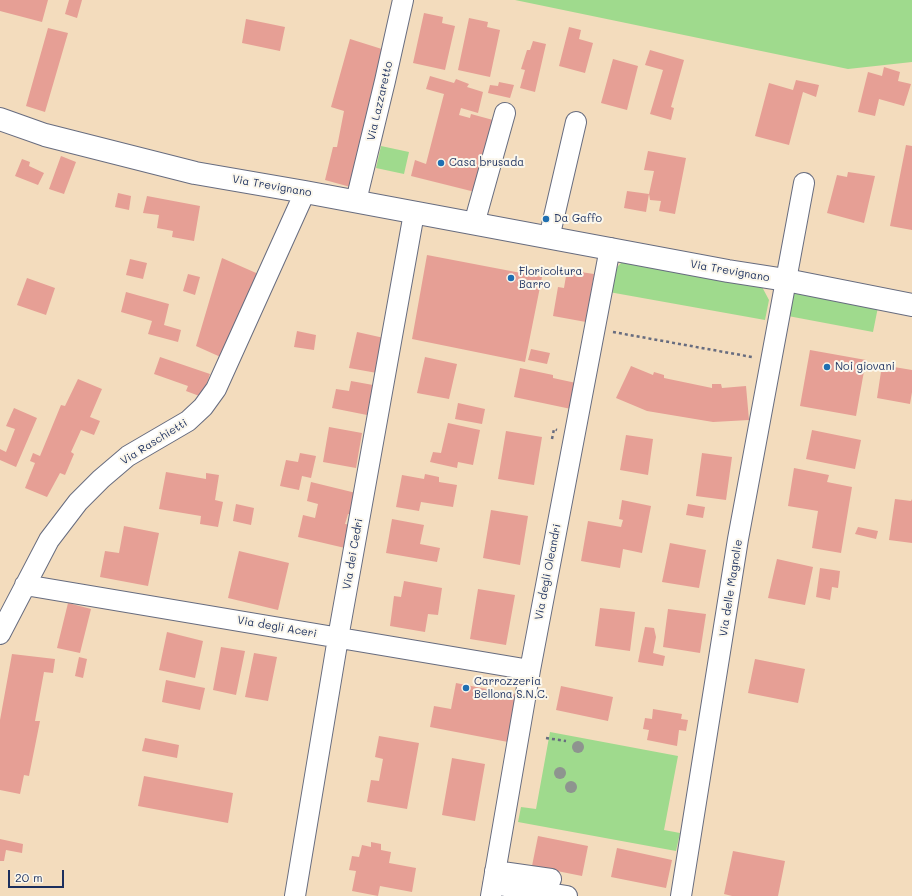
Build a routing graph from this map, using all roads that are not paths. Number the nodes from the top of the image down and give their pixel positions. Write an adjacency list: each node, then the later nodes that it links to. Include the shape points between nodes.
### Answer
1 (403, 0): 7 (street, Via Lazzaretto)
2 (504, 113): 9 (street)
3 (0, 119): 6 (main road, Via Trevignano, via 45,135 195,173)
4 (576, 122): 10 (street)
5 (804, 183): 12 (street, Via delle Magnolie)
6 (305, 192): 7 (main road, Via Trevignano); 14 (street, Via Raschietti, via 216,389 203,407 188,421 128,456 100,479 78,502 49,540)
7 (356, 201): 8 (main road, Via Trevignano)
8 (414, 213): 9 (main road, Via Trevignano); 16 (street, Via dei Cedri)
9 (474, 224): 10 (main road, Via Trevignano)
10 (548, 238): 11 (main road, Via Trevignano)
11 (610, 248): 12 (main road, Via Trevignano); 17 (street, Via degli Oleandri)
12 (786, 280): 13 (main road, Via Trevignano); 22 (street, Via delle Magnolie, via 737,547)
13 (912, 305)
14 (24, 585): 15 (street, Via Raschietti); 16 (street, Via degli Aceri)
15 (0, 634)
16 (338, 638): 17 (street, Via degli Aceri); 20 (street, Via dei Cedri)
17 (530, 670): 19 (street, Via degli Oleandri)
18 (551, 879): 19 (street)
19 (493, 884): 21 (street)
20 (295, 896)
21 (567, 896)
22 (681, 896)

